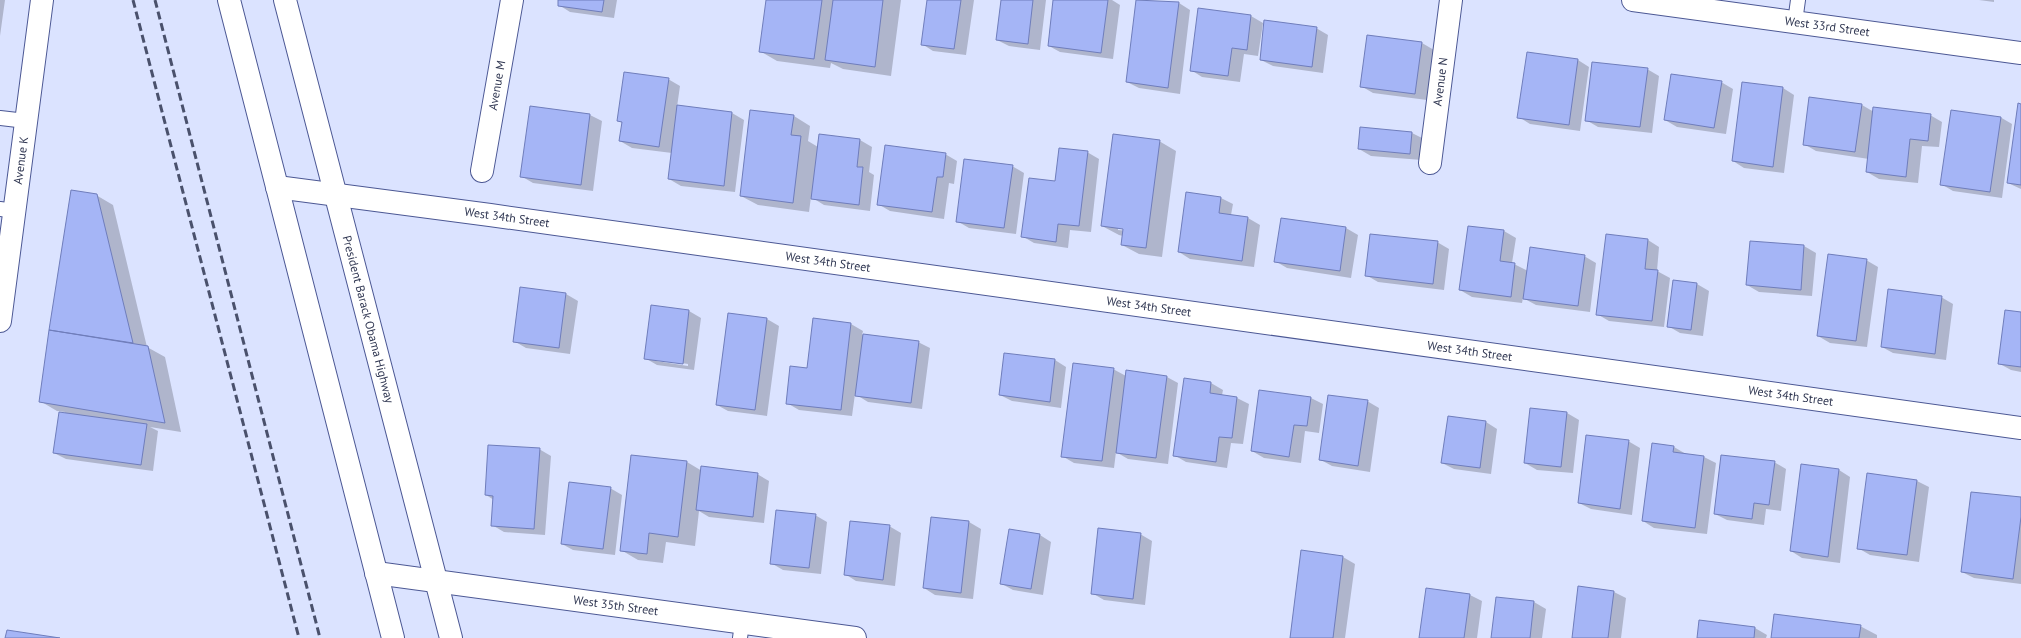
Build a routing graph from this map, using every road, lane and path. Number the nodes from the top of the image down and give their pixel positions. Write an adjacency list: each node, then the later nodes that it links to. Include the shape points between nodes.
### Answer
1 (42, 0): 11 (street, Avenue K)
2 (229, 0): 14 (street)
3 (285, 0): 15 (street, President Barack Obama Highway)
4 (512, 0): 13 (street, Avenue M)
5 (1451, 0): 12 (street, Avenue N)
6 (1633, 0): 8 (street, West 33rd Street)
7 (1798, 0): 8 (lane)
8 (1795, 22): 9 (street, West 33rd Street)
9 (2021, 53)
10 (0, 118): 11 (lane)
11 (26, 121): 16 (street, Avenue K)
12 (1430, 163)
13 (482, 171)
14 (277, 187): 15 (street, West 34th Street); 19 (street)
15 (334, 194): 18 (street, West 34th Street); 20 (street, President Barack Obama Highway)
16 (7, 210): 17 (street, Avenue K)
17 (0, 317)
18 (2021, 428)
19 (376, 573): 20 (street, West 35th Street); 22 (street)
20 (437, 582): 21 (street, West 35th Street); 23 (street, President Barack Obama Highway)
21 (741, 630): 24 (street, West 35th Street)
22 (394, 638)
23 (451, 638)
24 (855, 638)

